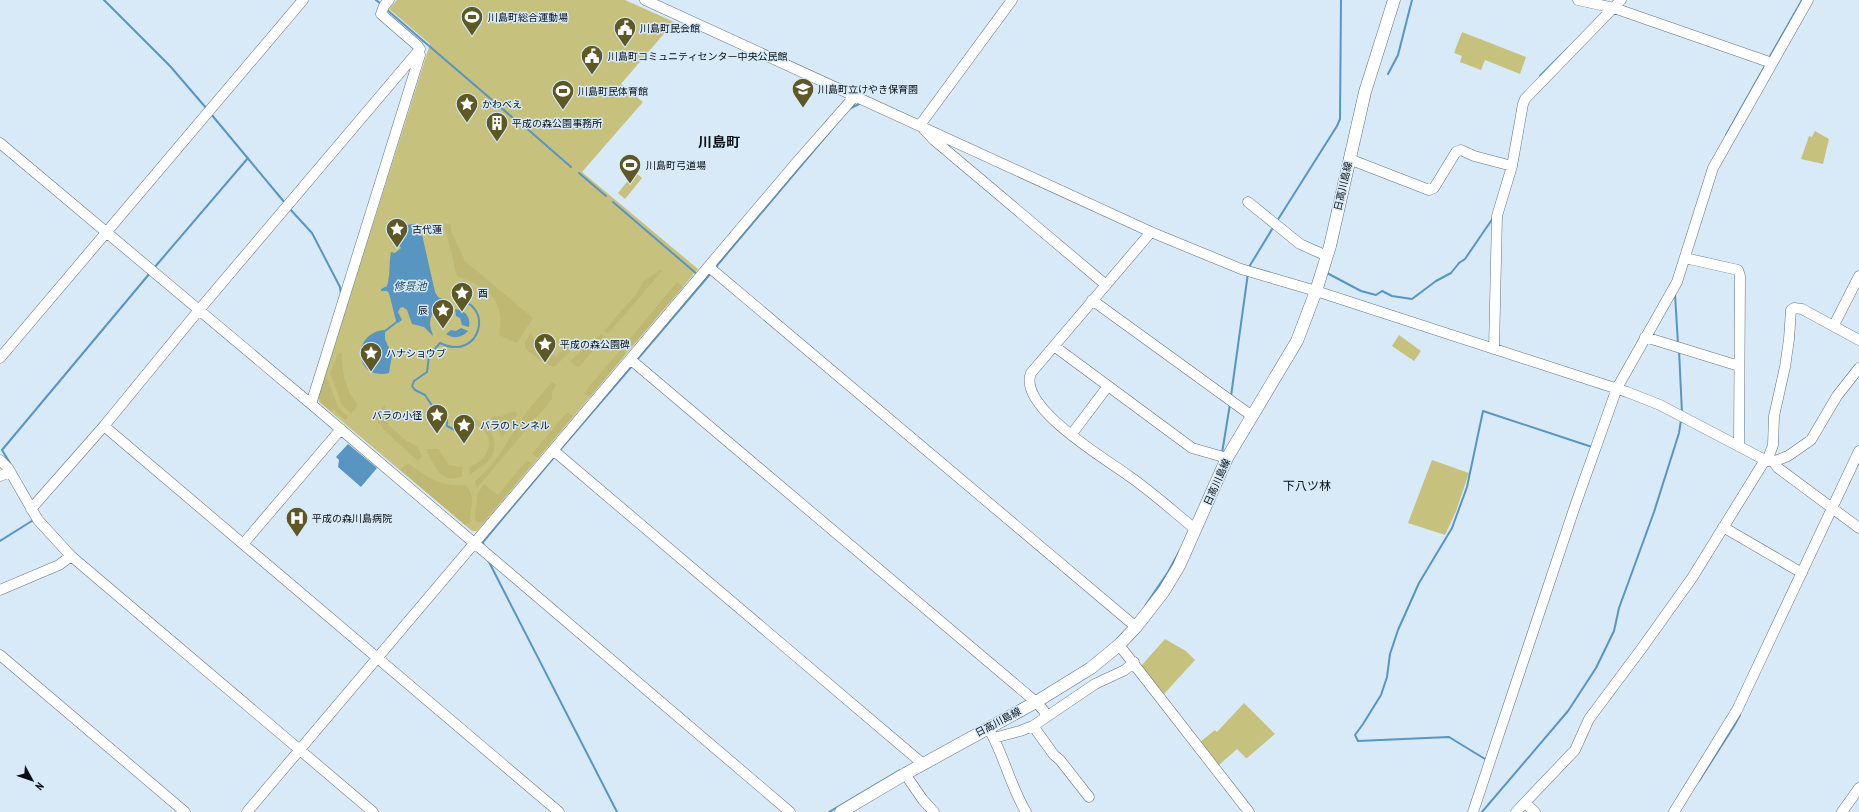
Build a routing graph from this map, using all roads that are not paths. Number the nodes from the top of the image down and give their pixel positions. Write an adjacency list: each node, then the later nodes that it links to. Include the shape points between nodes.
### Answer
1 (303, 0): 19 (street)
2 (389, 0): 10 (street, via 381,14)
3 (645, 0): 12 (street)
4 (1012, 0): 13 (street)
5 (1394, 0): 15 (main road, 日高川島線, via 1365,92)
6 (1578, 0): 9 (street)
7 (1621, 0): 9 (street)
8 (1808, 0): 11 (street)
9 (1614, 8): 11 (street); 16 (street, via 1525,99)
10 (420, 49): 27 (street); 39 (street)
11 (1772, 63): 21 (street, via 1713,168)
12 (854, 97): 13 (street); 22 (street)
13 (920, 125): 18 (street); 24 (street, via 934,140)
14 (0, 143): 19 (street)
15 (1349, 159): 16 (street, via 1429,190 1434,188 1456,152 1461,150); 20 (main road, 日高川島線)
16 (1512, 166): 32 (street, via 1497,216)
17 (1248, 202): 20 (street, via 1300,244)
18 (1151, 232): 24 (street); 25 (street, via 1241,269)
19 (106, 233): 27 (street); 33 (street)
20 (1327, 256): 25 (main road, 日高川島線)
21 (1685, 258): 29 (street, via 1677,282); 35 (street, via 1738,270)
22 (709, 267): 34 (street); 62 (street)
23 (1859, 276): 28 (street)
24 (1106, 285): 26 (street)
25 (1316, 291): 32 (street); 40 (main road, 日高川島線, via 1297,340)
26 (1092, 300): 31 (street); 40 (street)
27 (199, 310): 39 (street); 41 (street)
28 (1834, 325): 30 (street); 49 (street, via 1802,309 1791,310 1786,360 1774,416 1773,445)
29 (1645, 337): 35 (street); 38 (street)
30 (1859, 340)
31 (1054, 346): 37 (street); 43 (street, via 1031,373 1030,389 1038,403)
32 (1494, 349): 38 (street)
33 (0, 358)
34 (630, 359): 45 (street); 69 (street)
35 (1739, 366): 44 (street)
36 (1859, 368): 49 (street, via 1837,396 1811,440 1788,456)
37 (1108, 386): 43 (street); 47 (street, via 1192,448)
38 (1617, 388): 44 (street, via 1660,405); 88 (street)
39 (311, 404): 42 (street)
40 (1252, 416): 47 (main road, 日高川島線)
41 (104, 426): 52 (street); 57 (street)
42 (341, 429): 57 (street); 58 (street)
43 (1071, 435): 56 (street, via 1130,476)
44 (1739, 446): 49 (street)
45 (553, 450): 58 (street); 74 (street)
46 (1859, 451): 53 (street)
47 (1227, 458): 56 (main road, 日高川島線)
48 (0, 460): 50 (street)
49 (1768, 460): 53 (street); 54 (street)
50 (10, 472): 51 (street); 52 (street)
51 (0, 476)
52 (31, 509): 59 (street, via 48,533)
53 (1832, 509): 55 (street); 60 (street)
54 (1722, 527): 60 (street); 78 (street, via 1687,584 1589,719 1575,750)
55 (1859, 528)
56 (1196, 529): 62 (main road, 日高川島線, via 1179,566)
57 (243, 544): 65 (street)
58 (474, 544): 65 (street); 83 (street)
59 (70, 556): 61 (street, via 59,565); 73 (street)
60 (1802, 573): 91 (street, via 1737,710)
61 (0, 590)
62 (1136, 628): 63 (main road, 日高川島線)
63 (1119, 645): 66 (street); 67 (main road, 日高川島線)
64 (0, 655): 79 (street)
65 (378, 659): 73 (street); 82 (street)
66 (1134, 662): 68 (street, via 1125,670); 87 (street)
67 (1086, 671): 68 (street); 69 (main road, 日高川島線)
68 (1095, 684): 70 (street)
69 (1036, 702): 70 (street); 72 (main road, 日高川島線)
70 (1046, 716): 71 (street)
71 (1033, 726): 72 (street, via 1020,731); 77 (street)
72 (991, 733): 74 (main road, 日高川島線); 86 (street, via 1016,795)
73 (299, 750): 80 (street); 81 (street)
74 (923, 764): 75 (main road, 日高川島線)
75 (904, 774): 84 (main road, 日高川島線); 85 (street)
76 (1859, 788): 92 (street)
77 (1089, 797)
78 (1525, 803): 89 (street); 90 (street)
79 (185, 812)
80 (247, 812)
81 (373, 812)
82 (558, 812)
83 (790, 812)
84 (842, 812)
85 (934, 812)
86 (1026, 812)
87 (1249, 812)
88 (1473, 812)
89 (1516, 812)
90 (1535, 812)
91 (1674, 812)
92 (1842, 812)

